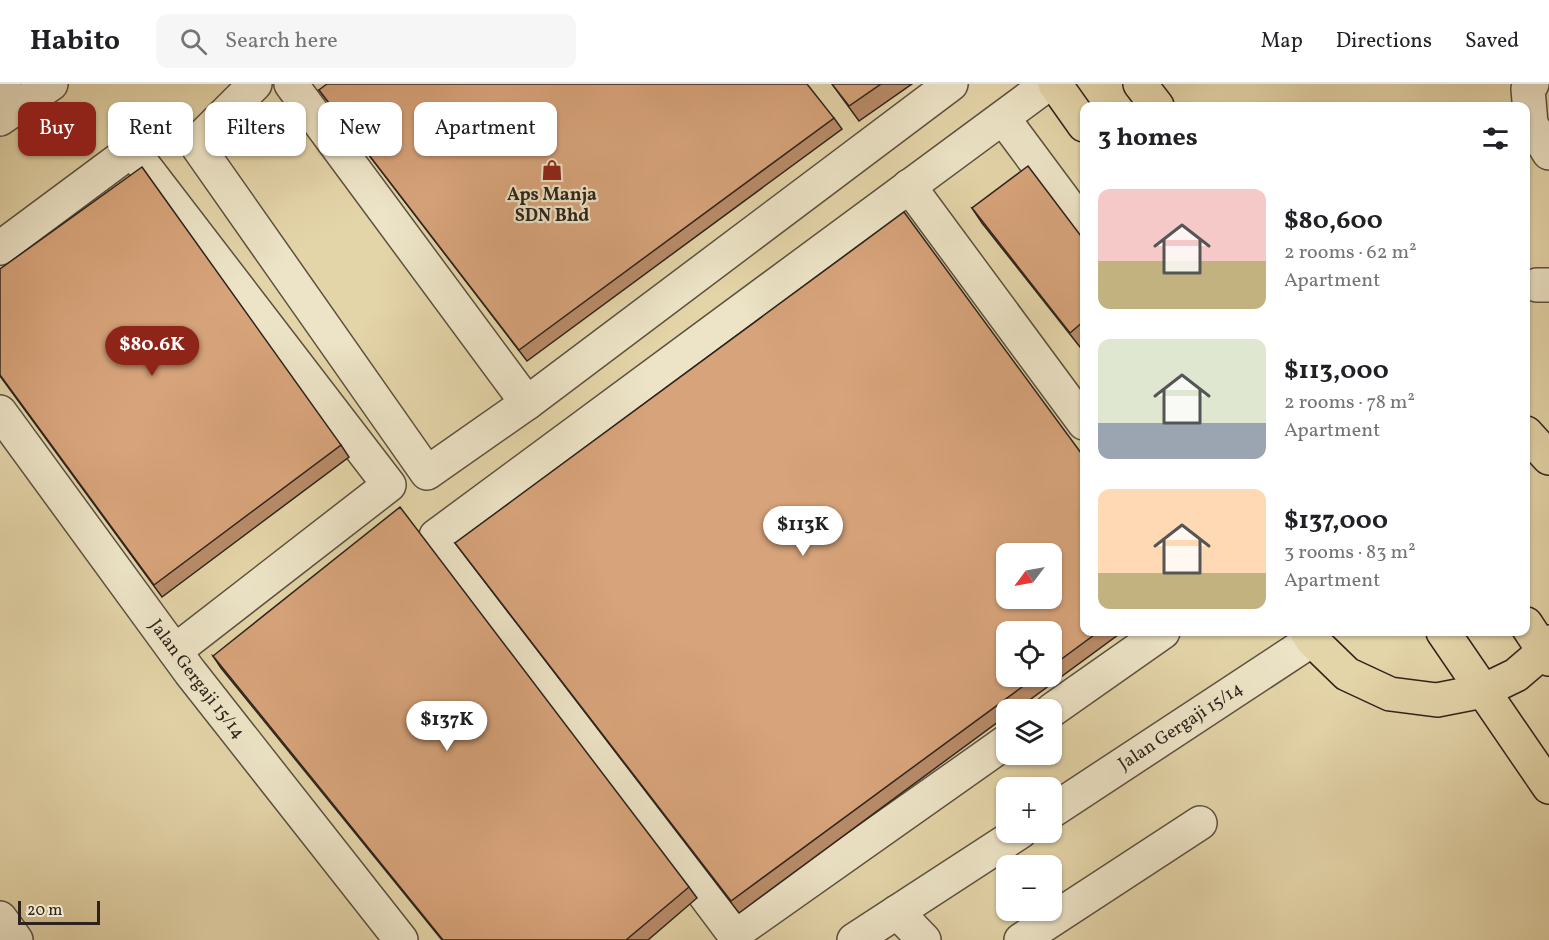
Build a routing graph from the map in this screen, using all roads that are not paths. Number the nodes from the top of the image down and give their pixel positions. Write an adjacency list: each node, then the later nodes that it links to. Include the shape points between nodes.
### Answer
1 (51, 84): 11 (lane)
2 (255, 84): 19 (lane, via 202,137 198,147 427,473)
3 (291, 84): 19 (lane)
4 (951, 84): 19 (lane)
5 (1048, 84): 13 (lane)
6 (1055, 84): 14 (main road)
7 (1140, 84): 9 (main road)
8 (1532, 84): 10 (lane, via 1528,89)
9 (1154, 102)
10 (1529, 102)
11 (6, 103)
12 (1530, 112): 15 (lane, via 1531,124)
13 (1003, 118): 16 (lane); 17 (lane)
14 (1080, 119)
15 (1549, 153)
16 (909, 186): 21 (lane); 32 (lane, via 436,536 734,934)
17 (1080, 222)
18 (0, 248): 28 (lane, via 132,150 389,485)
19 (526, 403)
20 (0, 412): 28 (lane, Jalan Gergaji 15/14)
21 (1080, 418)
22 (1530, 437): 23 (main road)
23 (1549, 458)
24 (1530, 629): 29 (main road)
25 (1157, 636): 31 (lane)
26 (1310, 636): 30 (main road, via 1347,674 1390,694 1437,700); 34 (lane, Jalan Gergaji 15/14)
27 (1446, 636): 30 (main road)
28 (175, 651): 40 (lane, Jalan Gergaji 15/14)
29 (1547, 651): 30 (main road, via 1516,675)
30 (1484, 691): 33 (main road)
31 (1062, 703)
32 (996, 749)
33 (1549, 787)
34 (1062, 804)
35 (1200, 823): 45 (lane)
36 (1003, 843): 37 (lane)
37 (897, 912): 43 (lane); 44 (lane)
38 (0, 918): 39 (lane)
39 (16, 940)
40 (401, 940)
41 (706, 940): 42 (lane, via 711,936)
42 (714, 940)
43 (854, 940)
44 (924, 940)
45 (1021, 940)

